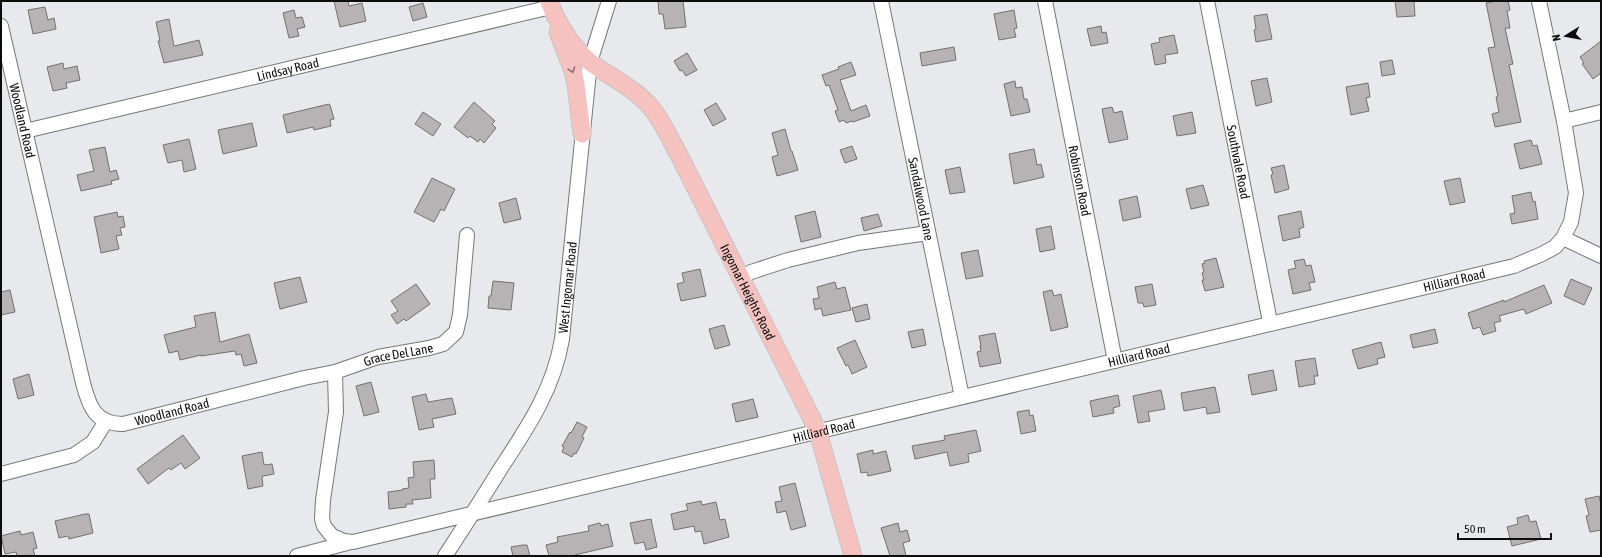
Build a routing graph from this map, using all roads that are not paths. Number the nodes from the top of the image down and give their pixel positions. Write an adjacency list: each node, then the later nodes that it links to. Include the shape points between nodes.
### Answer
1 (608, 1): 8 (street, West Ingomar Road)
2 (881, 1): 13 (street, Sandalwood Lane)
3 (1046, 1): 19 (street, Robinson Road)
4 (1208, 1): 18 (street, Southvale Road)
5 (1539, 1): 10 (street, Hilliard Road)
6 (550, 4): 8 (main road, via 567,35); 11 (street, Lindsay Road); 12 (main road, one-way to 12, via 573,71)
7 (1, 26): 11 (street, Woodland Road)
8 (590, 62): 12 (street, West Ingomar Road); 17 (main road, Ingomar Heights Road, via 629,87 654,113 681,159)
9 (1601, 112): 10 (street)
10 (1564, 120): 15 (street, Hilliard Road, via 1576,193 1571,222)
11 (25, 131): 22 (street, Woodland Road, via 82,383 89,405)
12 (582, 134): 25 (street, West Ingomar Road, via 564,317 556,368 538,407)
13 (928, 232): 17 (street, via 858,243 796,258 751,272); 21 (street, Sandalwood Lane)
14 (467, 234): 20 (street, Grace Del Lane, via 460,315 456,332 448,341 438,346 378,357)
15 (1563, 238): 16 (street); 18 (street, Hilliard Road, via 1542,254 1514,266)
16 (1601, 256)
17 (741, 278): 23 (main road, Ingomar Heights Road)
18 (1270, 322): 19 (street, Hilliard Road)
19 (1115, 361): 21 (street, Hilliard Road)
20 (335, 372): 22 (street, Woodland Road, via 123,424); 26 (street, via 336,412 322,519 332,536)
21 (962, 397): 23 (street, Hilliard Road)
22 (106, 421): 24 (street, via 93,442 74,455)
23 (818, 432): 25 (street, Hilliard Road); 29 (main road, Ingomar Heights Road)
24 (1, 474)
25 (472, 514): 26 (street); 28 (street, West Ingomar Road)
26 (353, 542): 27 (street)
27 (297, 556)
28 (446, 556)
29 (853, 556)

